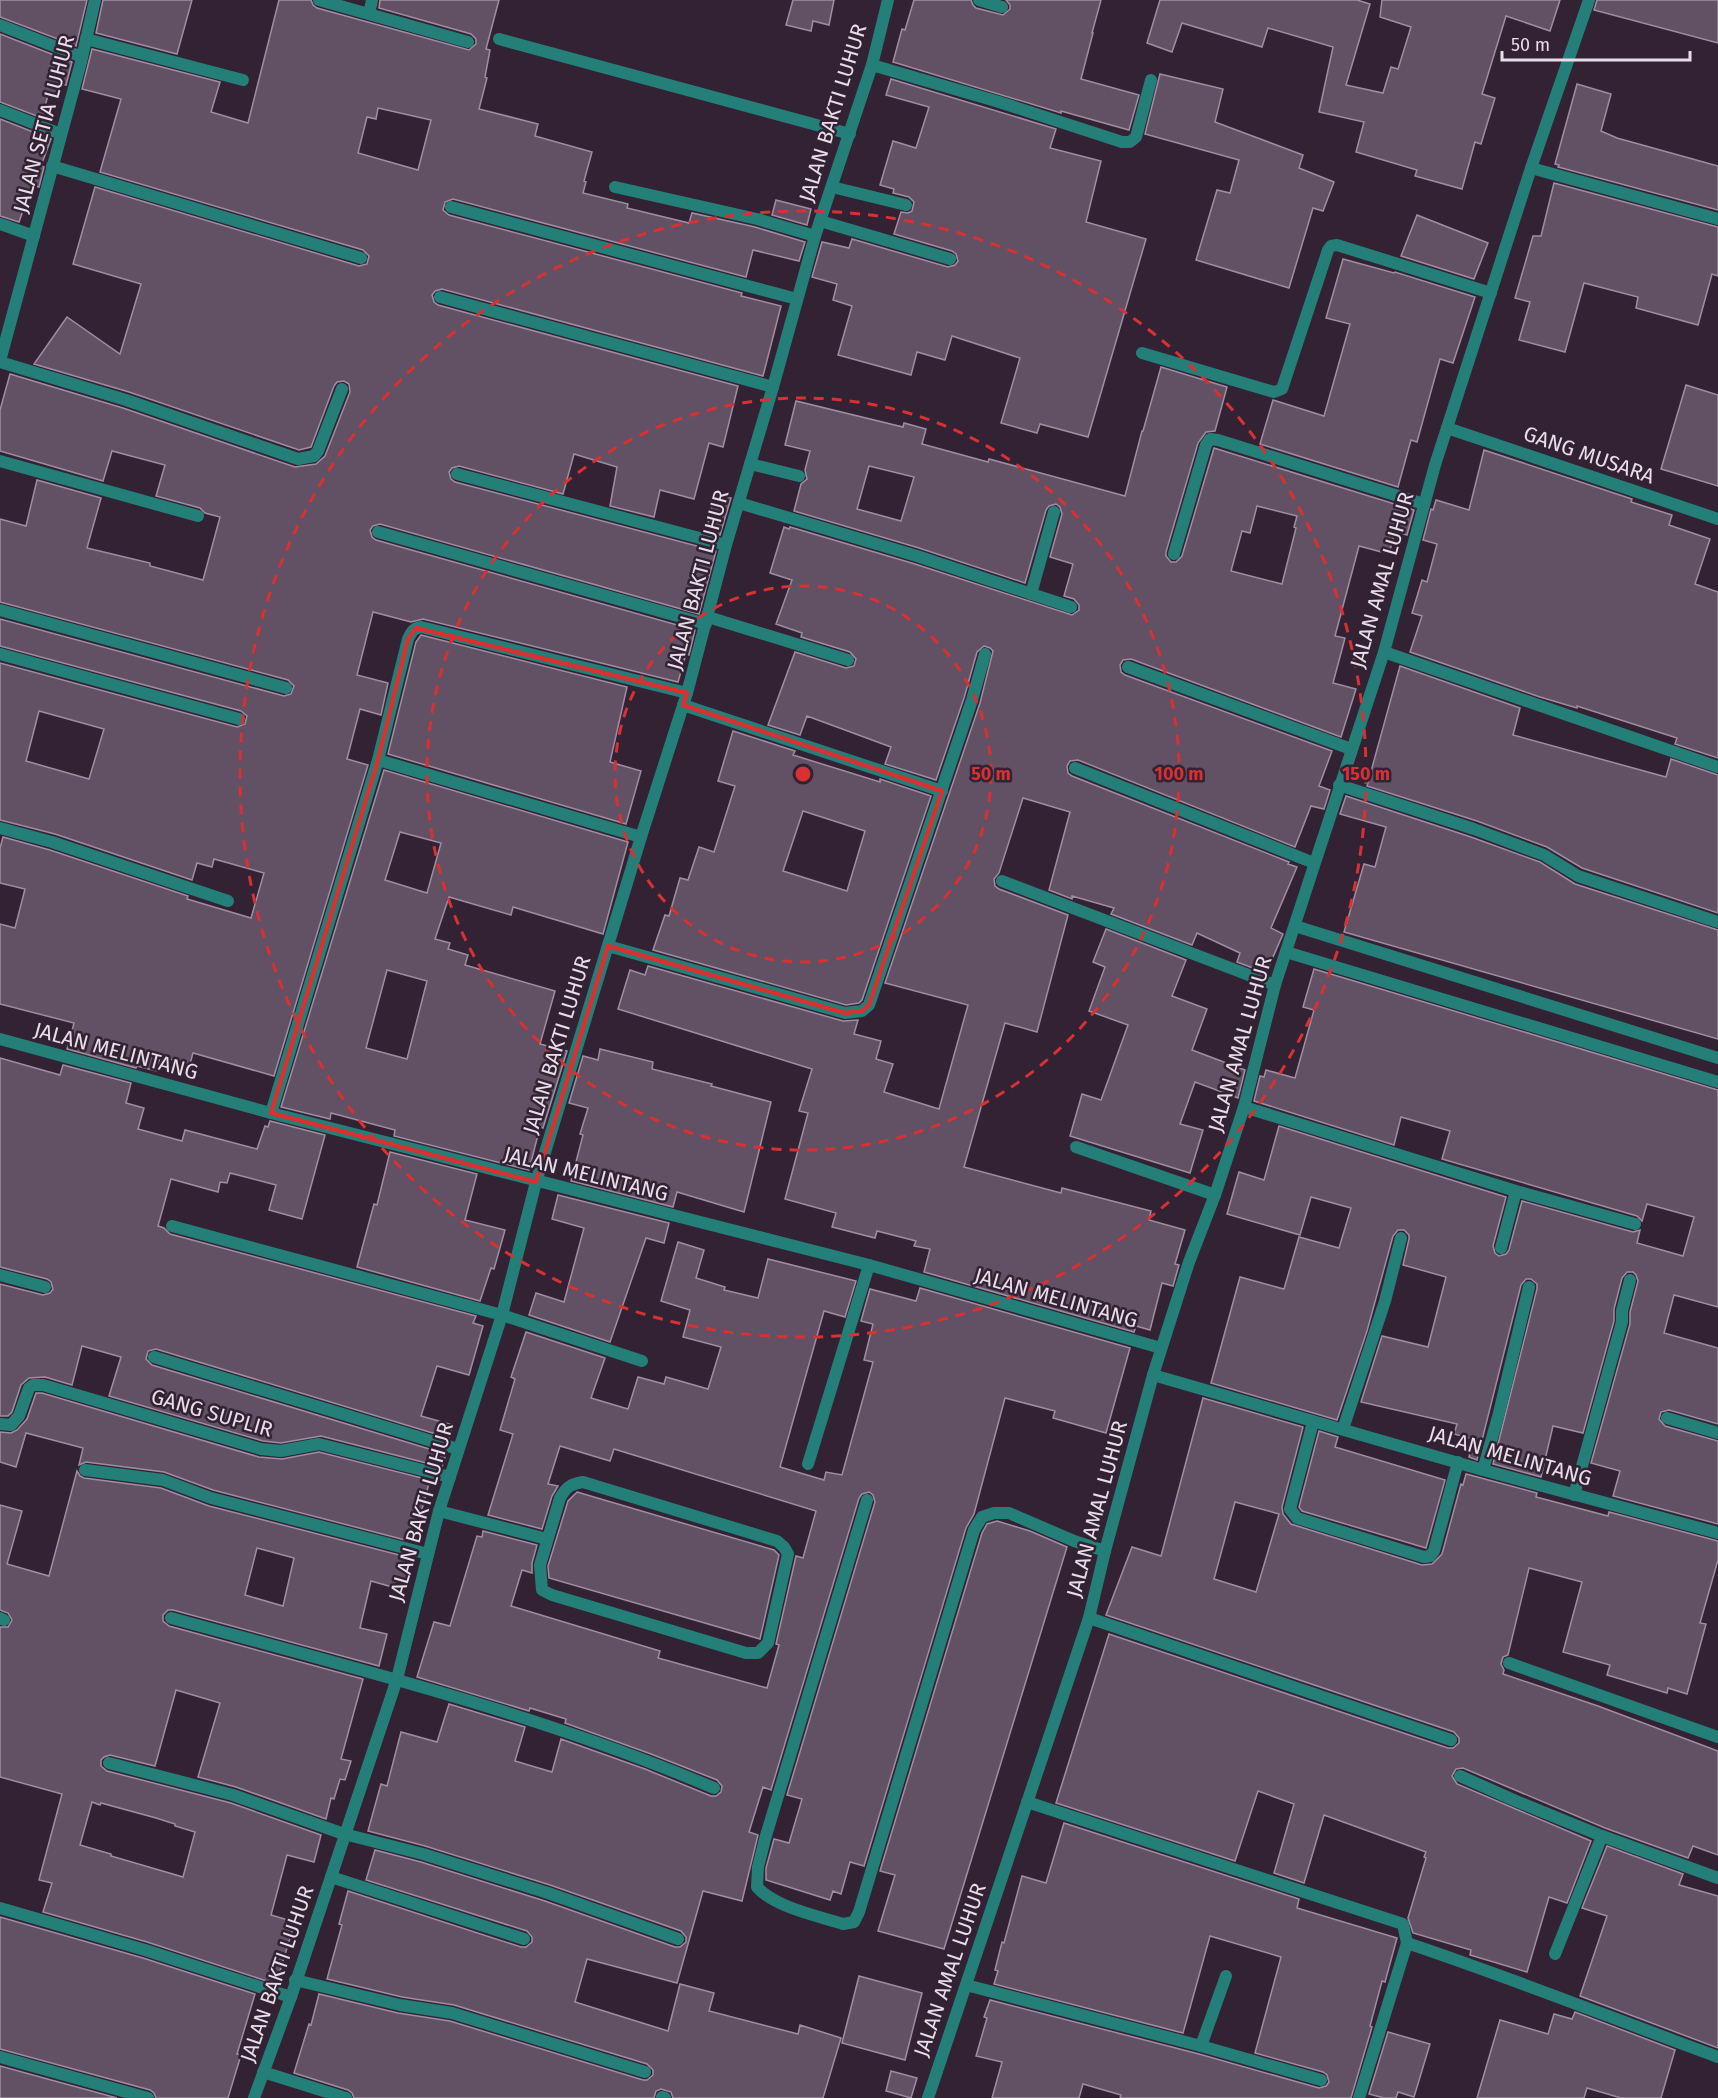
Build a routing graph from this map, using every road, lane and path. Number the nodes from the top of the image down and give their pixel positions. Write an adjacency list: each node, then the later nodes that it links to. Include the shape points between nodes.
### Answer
1 (95, 0): 10 (street, JALAN SETIA LUHUR)
2 (319, 0): 8 (street)
3 (372, 0): 8 (street)
4 (888, 0): 14 (street, JALAN BAKTI LUHUR)
5 (979, 0): 7 (street)
6 (1589, 0): 21 (street, JALAN AMAL LUHUR)
7 (1002, 7)
8 (369, 14): 12 (street)
9 (0, 25): 13 (street)
10 (86, 39): 13 (street, JALAN SETIA LUHUR); 15 (street)
11 (499, 39): 19 (street)
12 (468, 42)
13 (82, 57): 18 (street, JALAN SETIA LUHUR)
14 (872, 64): 16 (street, via 1122,142 1136,137); 19 (street, JALAN BAKTI LUHUR)
15 (243, 80)
16 (1152, 80)
17 (0, 110): 18 (street)
18 (61, 134): 20 (street, JALAN SETIA LUHUR)
19 (850, 134): 23 (street, JALAN BAKTI LUHUR)
20 (52, 166): 29 (street, JALAN SETIA LUHUR); 31 (street)
21 (1531, 168): 26 (street); 33 (street, JALAN AMAL LUHUR)
22 (615, 187): 30 (street)
23 (832, 187): 24 (street); 27 (street, JALAN BAKTI LUHUR)
24 (906, 205)
25 (451, 207): 35 (street)
26 (1718, 219)
27 (820, 221): 30 (street, JALAN BAKTI LUHUR); 32 (street)
28 (0, 224): 29 (street)
29 (34, 236): 37 (street, JALAN SETIA LUHUR)
30 (815, 236): 35 (street, JALAN BAKTI LUHUR)
31 (361, 258)
32 (950, 258)
33 (1491, 293): 36 (street, via 1331,246 1282,388 1274,392); 40 (street, JALAN AMAL LUHUR)
34 (440, 297): 38 (street)
35 (797, 299): 38 (street, JALAN BAKTI LUHUR)
36 (1142, 353)
37 (0, 362): 39 (street, via 298,459 314,456 318,451)
38 (773, 387): 42 (street, JALAN BAKTI LUHUR)
39 (342, 389)
40 (1447, 428): 46 (street, JALAN AMAL LUHUR); 49 (street, GANG MUSARA)
41 (0, 461): 48 (street)
42 (750, 464): 44 (street); 45 (street, JALAN BAKTI LUHUR)
43 (457, 474): 51 (street)
44 (799, 476)
45 (739, 503): 51 (street, JALAN BAKTI LUHUR); 53 (street)
46 (1424, 504): 52 (street, via 1210,439); 57 (street, JALAN AMAL LUHUR)
47 (1054, 512): 53 (street)
48 (198, 516)
49 (1718, 519)
50 (378, 532): 56 (street)
51 (726, 545): 56 (street, JALAN BAKTI LUHUR)
52 (1174, 554)
53 (1031, 594): 54 (street)
54 (1071, 607)
55 (0, 610): 62 (street)
56 (707, 621): 60 (street); 63 (street, JALAN BAKTI LUHUR)
57 (1384, 652): 65 (street, JALAN AMAL LUHUR); 67 (street)
58 (0, 654): 64 (street)
59 (985, 654): 70 (street)
60 (848, 660)
61 (1128, 668): 65 (street)
62 (286, 688)
63 (685, 699): 66 (street, via 421,627 408,639); 70 (street); 72 (street, JALAN BAKTI LUHUR)
64 (240, 719)
65 (1351, 749): 69 (street, JALAN AMAL LUHUR)
66 (378, 760): 72 (street); 85 (street)
67 (1718, 767)
68 (1075, 768): 73 (street)
69 (1339, 785): 73 (street, JALAN AMAL LUHUR); 76 (street, via 1504,840 1544,855 1578,876)
70 (942, 790): 78 (street, via 869,1005 862,1011 845,1013)
71 (0, 828): 75 (street)
72 (641, 837): 78 (street, JALAN BAKTI LUHUR)
73 (1314, 863): 77 (street, JALAN AMAL LUHUR)
74 (1002, 881): 80 (street)
75 (228, 901)
76 (1718, 922)
77 (1295, 926): 79 (street, JALAN AMAL LUHUR); 82 (street)
78 (608, 946): 87 (street, JALAN BAKTI LUHUR)
79 (1286, 952): 80 (street, JALAN AMAL LUHUR); 83 (street)
80 (1275, 986): 84 (street, JALAN AMAL LUHUR)
81 (0, 1039): 85 (street, JALAN MELINTANG)
82 (1718, 1058)
83 (1718, 1083)
84 (1244, 1107): 88 (street); 89 (street, JALAN AMAL LUHUR)
85 (271, 1113): 87 (street, JALAN MELINTANG)
86 (1076, 1147): 89 (street)
87 (536, 1182): 94 (street, JALAN MELINTANG); 99 (street, JALAN BAKTI LUHUR)
88 (1516, 1191): 90 (street); 93 (street)
89 (1215, 1195): 100 (street, JALAN AMAL LUHUR)
90 (1635, 1224)
91 (172, 1226): 99 (street)
92 (1401, 1238): 107 (street)
93 (1501, 1248)
94 (869, 1265): 100 (street, JALAN MELINTANG); 111 (street)
95 (0, 1275): 97 (street)
96 (1630, 1280): 115 (street)
97 (45, 1287)
98 (1529, 1287): 113 (street)
99 (502, 1315): 102 (street); 109 (street, JALAN BAKTI LUHUR)
100 (1161, 1348): 103 (street, JALAN AMAL LUHUR)
101 (154, 1357): 109 (street)
102 (642, 1361)
103 (1153, 1375): 105 (street, JALAN MELINTANG); 120 (street, JALAN AMAL LUHUR)
104 (1667, 1418): 108 (street)
105 (1313, 1422): 107 (street, JALAN MELINTANG); 110 (street, via 1290,1509 1292,1514 1424,1557 1434,1551)
106 (0, 1424): 114 (street, GANG SUPLIR, via 11,1425 19,1416 29,1388 44,1385 261,1449 281,1451 319,1444)
107 (1343, 1429): 110 (street, JALAN MELINTANG)
108 (1718, 1432)
109 (458, 1449): 114 (street, JALAN BAKTI LUHUR)
110 (1458, 1462): 113 (street, JALAN MELINTANG)
111 (808, 1464)
112 (85, 1470): 121 (street, via 163,1480 211,1498)
113 (1483, 1470): 115 (street, JALAN MELINTANG)
114 (450, 1477): 117 (street, JALAN BAKTI LUHUR)
115 (1574, 1495): 118 (street, JALAN MELINTANG)
116 (867, 1500): 120 (street, via 758,1868 757,1887 763,1894 843,1924 854,1922 859,1912 974,1530 982,1517 994,1512 1009,1513)
117 (439, 1510): 119 (street); 121 (street, JALAN BAKTI LUHUR)
118 (1718, 1533)
119 (547, 1539): 119 (street, via 540,1565 541,1579 542,1590 552,1595 746,1653 758,1653 768,1643 788,1554 777,1541 583,1482 565,1488)
120 (1105, 1551): 123 (street, JALAN AMAL LUHUR)
121 (428, 1554): 125 (street, JALAN BAKTI LUHUR)
122 (171, 1618): 125 (street)
123 (1089, 1618): 127 (street); 131 (street, JALAN AMAL LUHUR)
124 (1509, 1663): 126 (street)
125 (397, 1679): 130 (street, via 653,1762); 132 (street, JALAN BAKTI LUHUR)
126 (1718, 1737)
127 (1450, 1740)
128 (109, 1763): 132 (street, via 233,1796)
129 (1460, 1776): 133 (street)
130 (714, 1788)
131 (1027, 1802): 139 (street, via 1402,1924); 143 (street, JALAN AMAL LUHUR)
132 (344, 1834): 134 (street, JALAN BAKTI LUHUR); 138 (street, via 548,1893)
133 (1602, 1836): 135 (street); 140 (street)
134 (331, 1877): 137 (street); 142 (street, JALAN BAKTI LUHUR)
135 (1718, 1878)
136 (0, 1908): 144 (street)
137 (524, 1939)
138 (678, 1939)
139 (1407, 1943): 147 (street); 155 (street)
140 (1556, 1954)
141 (1226, 1976): 145 (street)
142 (295, 1980): 144 (street, JALAN BAKTI LUHUR); 149 (street, via 452,2013)
143 (966, 1985): 145 (street); 154 (street, JALAN AMAL LUHUR)
144 (291, 1997): 148 (street, JALAN BAKTI LUHUR)
145 (1201, 2046): 150 (street)
146 (0, 2057): 151 (street)
147 (1718, 2057)
148 (263, 2072): 152 (street, JALAN BAKTI LUHUR); 153 (street)
149 (645, 2072)
150 (1321, 2080)
151 (148, 2098)
152 (254, 2098)
153 (346, 2098)
154 (928, 2098)
155 (1359, 2098)

